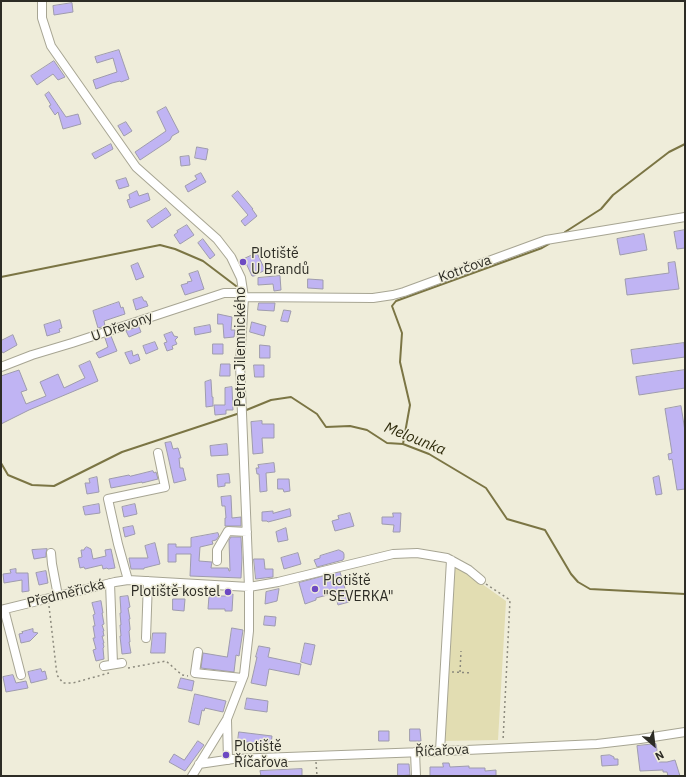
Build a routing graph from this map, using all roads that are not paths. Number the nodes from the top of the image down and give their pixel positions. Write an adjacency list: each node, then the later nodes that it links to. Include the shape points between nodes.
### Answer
1 (42, 1): 3 (street, Petra Jilemnického, via 42,18 55,52 136,167 225,248 239,272)
2 (685, 217): 3 (street, Kotrčova, via 546,240 404,292 382,297)
3 (244, 295): 4 (street, U Dřevony, via 224,292); 6 (street, Petra Jilemnického, via 240,364)
4 (1, 367)
5 (158, 452): 10 (street, via 166,487 108,499)
6 (247, 532): 9 (street, via 228,532 217,550); 14 (street, Petra Jilemnického)
7 (51, 553): 15 (street)
8 (451, 560): 11 (street, Předměřická); 14 (street, Předměřická, via 417,553 394,554); 26 (street)
9 (217, 561)
10 (128, 580): 12 (street, Předměřická); 13 (street, Předměřická)
11 (482, 580)
12 (148, 581): 14 (street, Předměřická); 17 (street)
13 (110, 583): 15 (street, Předměřická); 20 (street)
14 (249, 587): 23 (street, Petra Jilemnického, via 249,631)
15 (58, 596): 16 (street, Předměřická)
16 (2, 610): 22 (street, Předměřická)
17 (146, 638)
18 (198, 652): 23 (street, via 195,673)
19 (122, 663): 20 (street)
20 (113, 664): 21 (street)
21 (104, 666)
22 (21, 675)
23 (242, 678): 24 (street, Petra Jilemnického)
24 (227, 719): 28 (street); 29 (street, Petra Jilemnického)
25 (685, 732): 26 (street, Říčařova, via 597,744)
26 (440, 751): 27 (street, Říčařova)
27 (415, 752): 28 (street, Říčařova); 31 (street)
28 (228, 760): 29 (street, Říčařova)
29 (200, 764): 30 (street, Petra Jilemnického)
30 (192, 776)
31 (416, 776)

